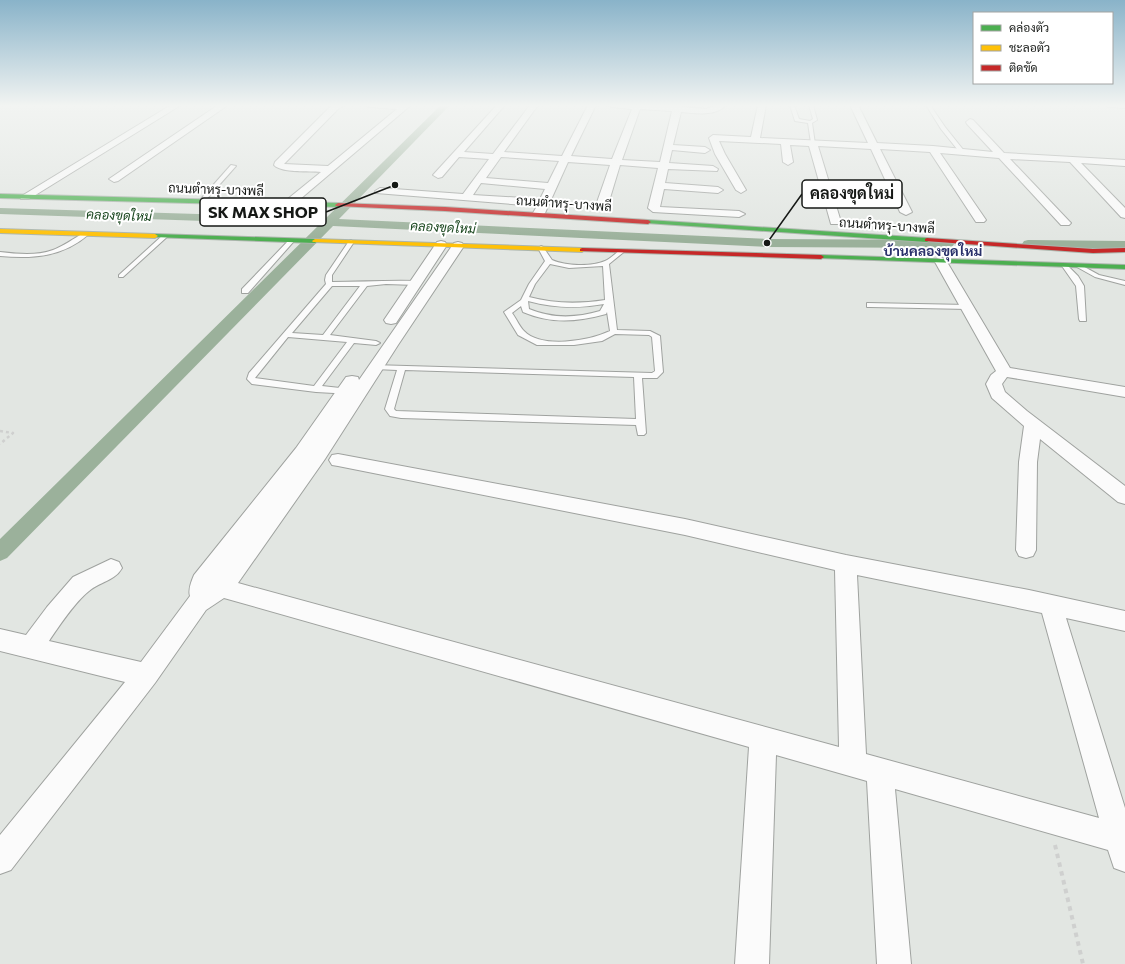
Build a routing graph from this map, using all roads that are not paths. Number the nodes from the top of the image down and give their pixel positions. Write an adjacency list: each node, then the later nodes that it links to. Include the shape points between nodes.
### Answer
1 (103, 150): 40 (street)
2 (158, 150): 32 (street)
3 (292, 150): 28 (street, via 279,165)
4 (354, 150): 29 (street)
5 (460, 150): 18 (street)
6 (501, 150): 19 (street)
7 (569, 150): 21 (street)
8 (621, 150): 23 (street)
9 (668, 150): 27 (street)
10 (719, 150): 37 (street)
11 (786, 150): 24 (street)
12 (815, 150): 52 (street)
13 (877, 150): 47 (street)
14 (933, 150): 17 (street); 51 (street)
15 (960, 150): 17 (lane)
16 (997, 150): 20 (street)
17 (963, 153): 20 (street)
18 (456, 154): 19 (street); 31 (street)
19 (497, 155): 21 (street); 33 (street)
20 (1003, 156): 22 (street); 53 (street)
21 (564, 159): 23 (street); 34 (street)
22 (1073, 160): 25 (street); 50 (street)
23 (616, 162): 27 (street); 46 (street)
24 (788, 162)
25 (1125, 163)
26 (233, 166): 42 (lane)
27 (664, 166): 30 (street); 35 (street)
28 (314, 168): 29 (street); 43 (street)
29 (331, 169): 45 (street)
30 (713, 169)
31 (438, 175)
32 (114, 179)
33 (478, 180): 34 (street); 41 (street)
34 (551, 186): 44 (street)
35 (659, 186): 36 (street); 48 (street, via 654,208 657,210)
36 (718, 190)
37 (741, 190)
38 (380, 191): 41 (street)
39 (0, 196): 40 (main road, ถนนตำหรุ-บางพลี)
40 (25, 197): 42 (main road, ถนนตำหรุ-บางพลี)
41 (466, 197): 44 (street)
42 (202, 201): 43 (main road, ถนนตำหรุ-บางพลี)
43 (275, 203): 45 (main road, ถนนตำหรุ-บางพลี)
44 (543, 203): 49 (street)
45 (288, 204): 49 (main road, ถนนตำหรุ-บางพลี)
46 (601, 208)
47 (906, 212)
48 (739, 214)
49 (539, 215): 62 (main road, ถนนตำหรุ-บางพลี)
50 (1125, 215)
51 (980, 220)
52 (835, 222)
53 (1065, 223)
54 (2, 232): 55 (main road)
55 (86, 234): 56 (main road); 63 (lane, via 58,251 45,255)
56 (165, 236): 57 (main road); 70 (lane)
57 (292, 240): 58 (main road); 75 (lane)
58 (351, 242): 59 (main road); 73 (lane, via 329,275)
59 (449, 245): 60 (main road); 71 (street); 86 (street)
60 (541, 248): 61 (main road); 64 (lane)
61 (622, 250): 65 (main road); 66 (lane)
62 (1125, 252)
63 (0, 254)
64 (549, 260): 66 (lane, via 558,264 580,266); 76 (lane)
65 (941, 262): 67 (main road); 79 (street)
66 (606, 263): 77 (lane)
67 (1064, 266): 68 (main road); 80 (lane, via 1081,288)
68 (1079, 266): 69 (main road); 72 (lane, via 1097,276)
69 (1125, 267)
70 (121, 276)
71 (416, 283): 74 (lane); 85 (street)
72 (1125, 283)
73 (330, 284): 74 (lane); 82 (lane)
74 (364, 284): 83 (lane)
75 (245, 292)
76 (524, 299): 77 (lane, via 551,305 582,306); 77 (lane, via 526,310 537,316 560,319 585,318 603,312); 81 (lane, via 508,312 521,333 537,343 574,343 599,339)
77 (609, 301): 81 (lane)
78 (870, 305): 79 (lane)
79 (968, 306): 88 (street)
80 (1083, 318)
81 (614, 332): 89 (lane, via 650,333 656,336 659,372 654,376)
82 (286, 335): 83 (lane); 90 (lane, via 252,375 252,379 255,382)
83 (325, 337): 84 (lane)
84 (352, 340): 85 (lane); 90 (lane)
85 (376, 343): 91 (street)
86 (375, 367): 87 (lane); 91 (street)
87 (402, 368): 89 (lane); 93 (lane, via 389,409 393,414 401,416)
88 (1004, 372): 92 (street); 94 (street, via 994,384 998,394)
89 (638, 376): 93 (lane)
90 (316, 389): 91 (lane)
91 (352, 392): 101 (street, via 319,454)
92 (1125, 392)
93 (640, 422): 95 (lane)
94 (1033, 425): 97 (street); 98 (street, via 1028,462)
95 (641, 433)
96 (338, 460): 99 (street, via 685,527)
97 (1125, 497)
98 (1026, 550)
99 (846, 564): 102 (street); 108 (street)
100 (111, 568): 105 (street, via 81,584 55,614)
101 (207, 591): 106 (street); 107 (street)
102 (1051, 605): 103 (street); 109 (street)
103 (1125, 621)
104 (0, 640): 105 (street)
105 (31, 648): 106 (street)
106 (146, 675): 110 (street)
107 (764, 739): 108 (street); 111 (street)
108 (867, 768): 109 (street, via 1049,819); 112 (street)
109 (1123, 845)
110 (0, 859)
111 (752, 964)
112 (894, 964)

